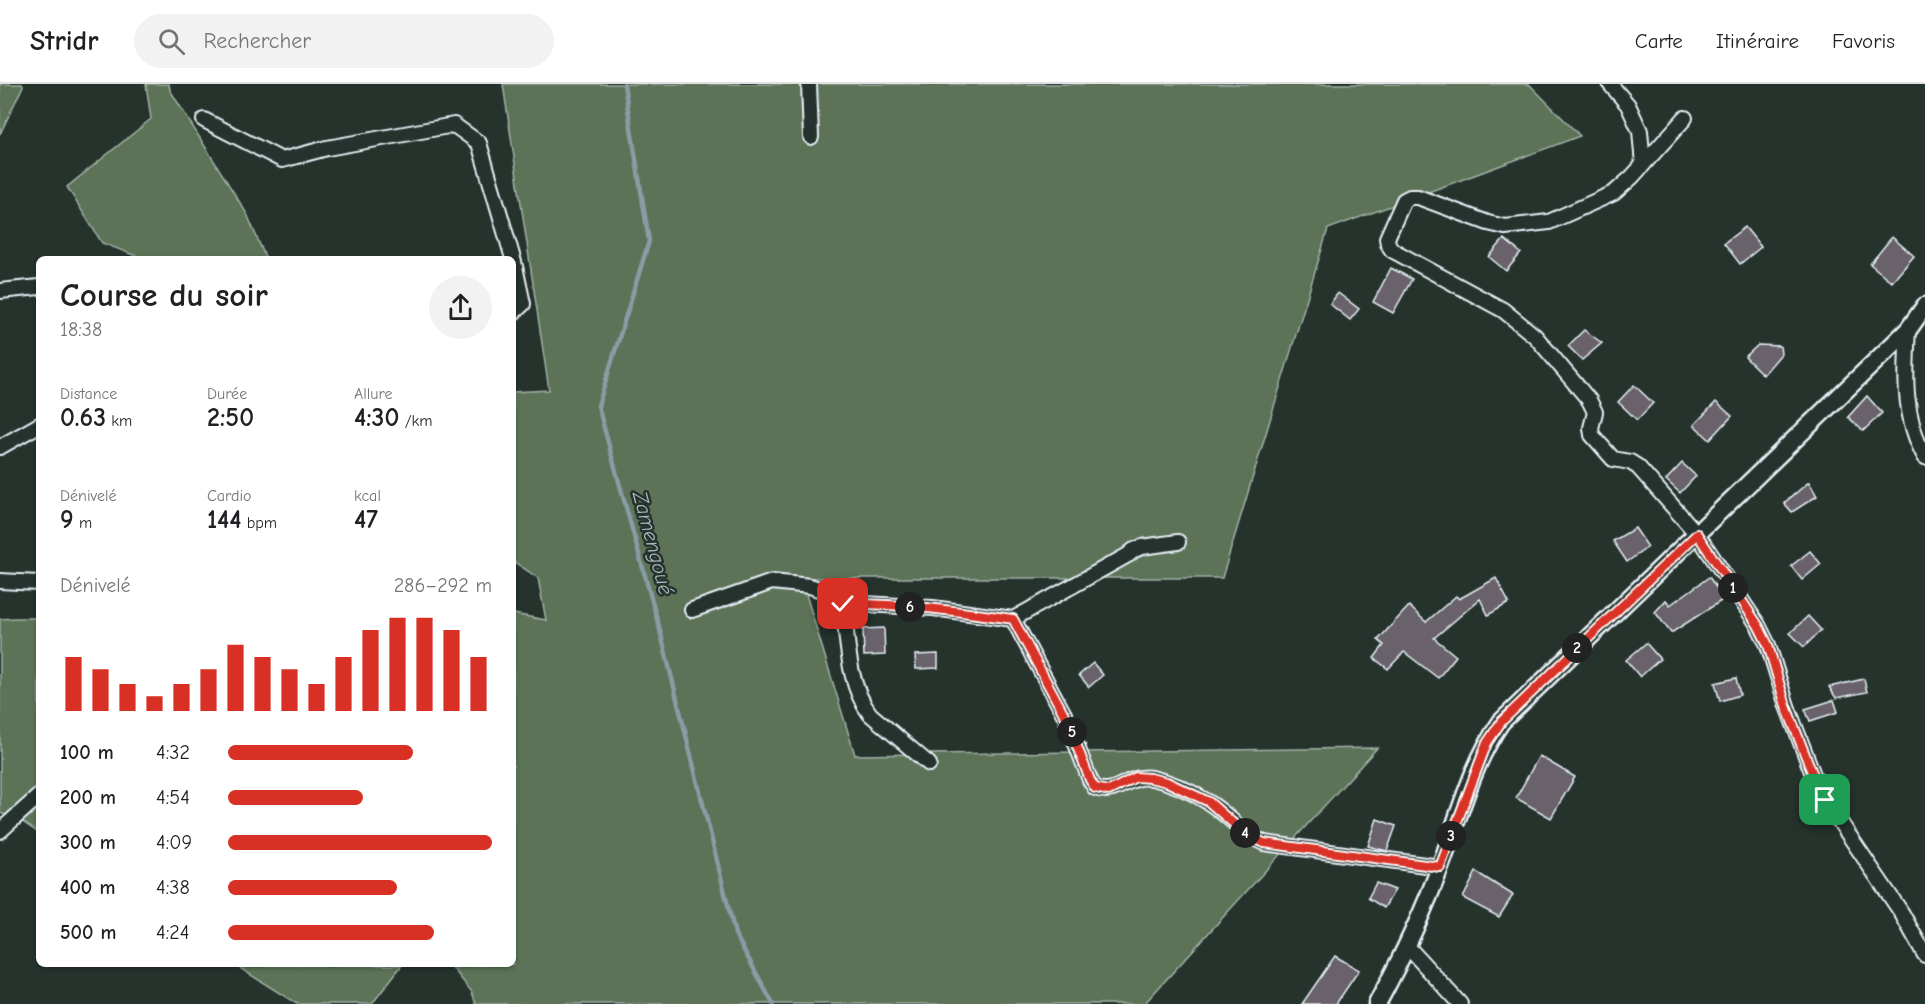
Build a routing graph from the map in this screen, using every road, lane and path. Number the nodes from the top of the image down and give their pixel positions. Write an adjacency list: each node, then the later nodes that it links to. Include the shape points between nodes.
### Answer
1 (809, 84): 5 (street)
2 (1610, 84): 6 (street, via 1628,105 1640,131)
3 (1685, 118): 6 (street)
4 (204, 120): 7 (street, via 282,160 454,125 480,143)
5 (811, 137)
6 (1643, 165): 17 (street, via 1614,193 1549,222 1526,226 1488,223 1410,197 1404,200 1387,238 1392,250 1503,310 1535,336 1589,400 1595,412 1592,435 1614,459 1638,466)
7 (512, 256)
8 (516, 271): 12 (street, via 523,304)
9 (36, 286): 10 (street)
10 (0, 291)
11 (1925, 306): 13 (street)
12 (516, 310)
13 (1908, 330): 16 (street, via 1905,373 1911,425); 17 (street)
14 (36, 427): 15 (street)
15 (0, 447)
16 (1925, 457)
17 (1697, 534): 27 (street, via 1501,722 1487,743); 29 (street, via 1768,645 1786,706 1825,800 1901,912)
18 (1178, 542): 23 (street, via 1134,550)
19 (0, 581): 20 (street)
20 (36, 583)
21 (843, 604): 22 (street, via 810,586 772,582); 23 (street, via 933,608); 24 (street, via 853,678 862,704)
22 (692, 610)
23 (1013, 619): 27 (street, via 1066,718 1095,788 1109,791 1136,777 1150,778 1209,802 1244,833 1264,843)
24 (929, 764)
25 (36, 799): 26 (street)
26 (0, 831)
27 (1440, 867): 28 (street)
28 (1407, 946): 30 (street); 31 (street)
29 (1925, 955)
30 (1377, 1004)
31 (1460, 1004)

